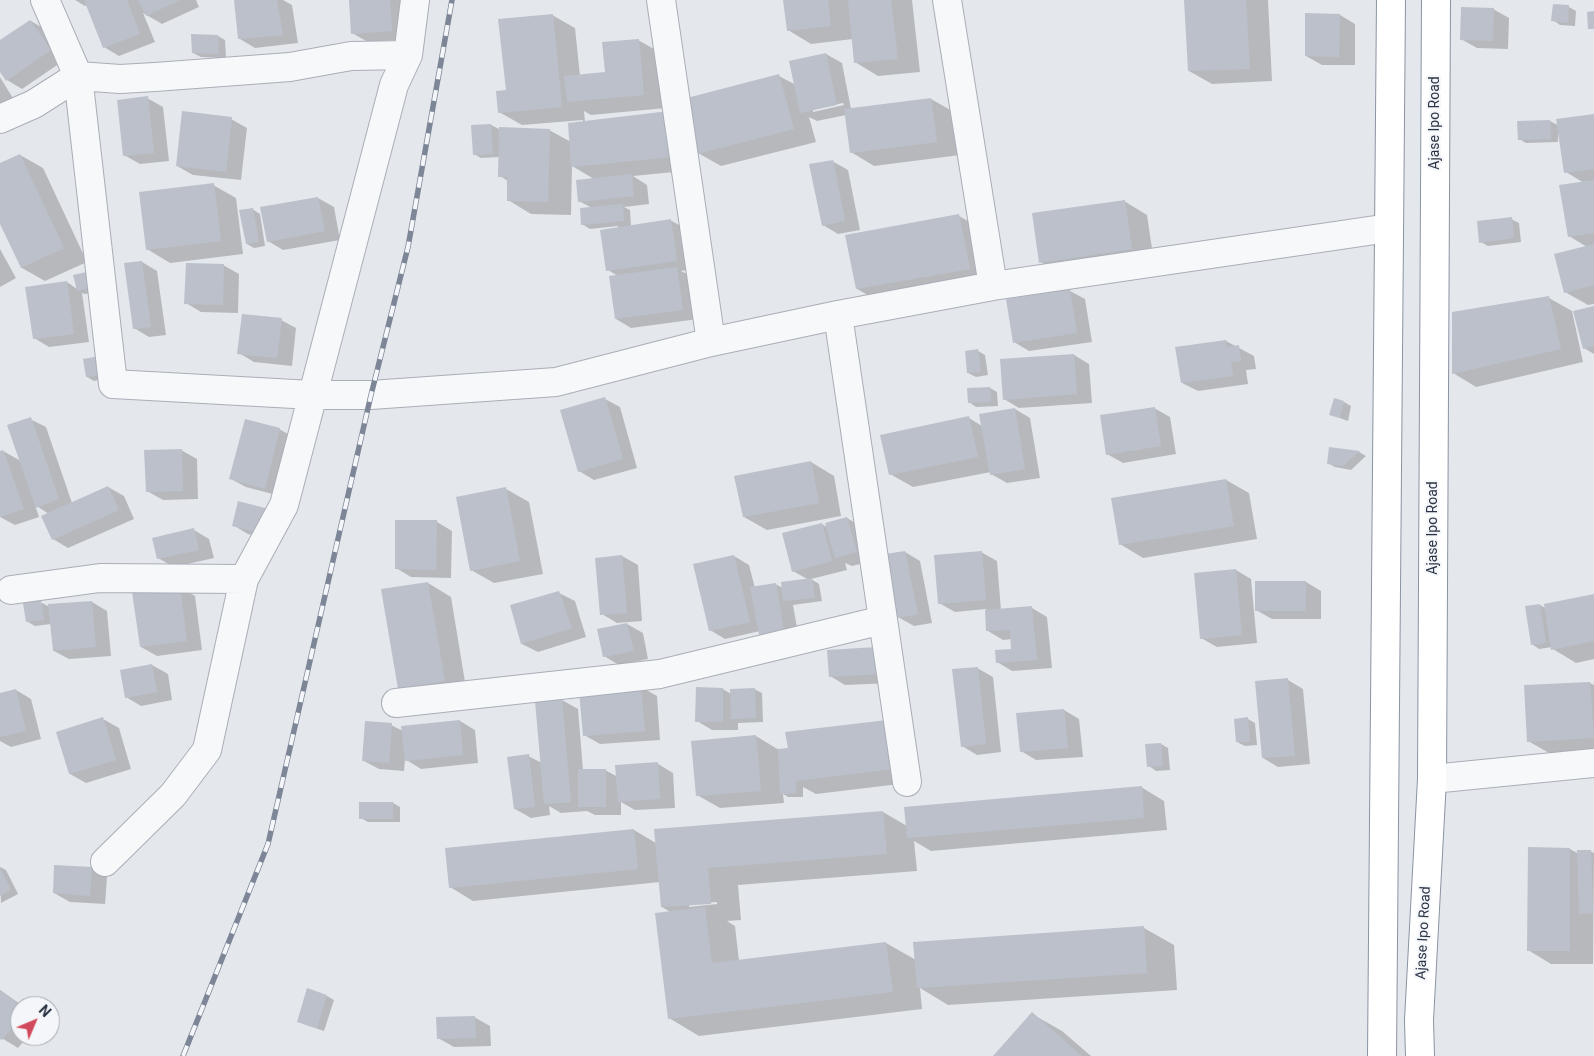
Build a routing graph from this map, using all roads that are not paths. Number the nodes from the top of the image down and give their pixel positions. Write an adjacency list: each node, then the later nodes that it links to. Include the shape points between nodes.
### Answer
1 (45, 0): 8 (street)
2 (414, 0): 7 (street)
3 (661, 0): 13 (street)
4 (947, 0): 11 (street)
5 (1390, 0): 10 (highway)
6 (1436, 0): 20 (highway, Ajase Ipo Road)
7 (408, 55): 8 (street, via 351,56 290,67 147,78); 14 (street, via 394,85)
8 (78, 76): 9 (street, via 34,104); 14 (street, via 113,384)
9 (0, 119)
10 (1389, 228): 11 (street); 23 (highway)
11 (993, 286): 12 (street)
12 (838, 315): 13 (street); 17 (street)
13 (711, 342): 14 (street, via 556,382 371,395)
14 (312, 395): 15 (street, via 284,505)
15 (244, 579): 16 (street, via 100,578); 22 (street, via 207,750 173,795)
16 (11, 590)
17 (883, 620): 18 (street, via 660,674); 21 (street)
18 (396, 703)
19 (1594, 763): 20 (street)
20 (1432, 779): 24 (highway, Ajase Ipo Road, via 1419,1020)
21 (907, 782)
22 (105, 862)
23 (1382, 1056)
24 (1420, 1056)

